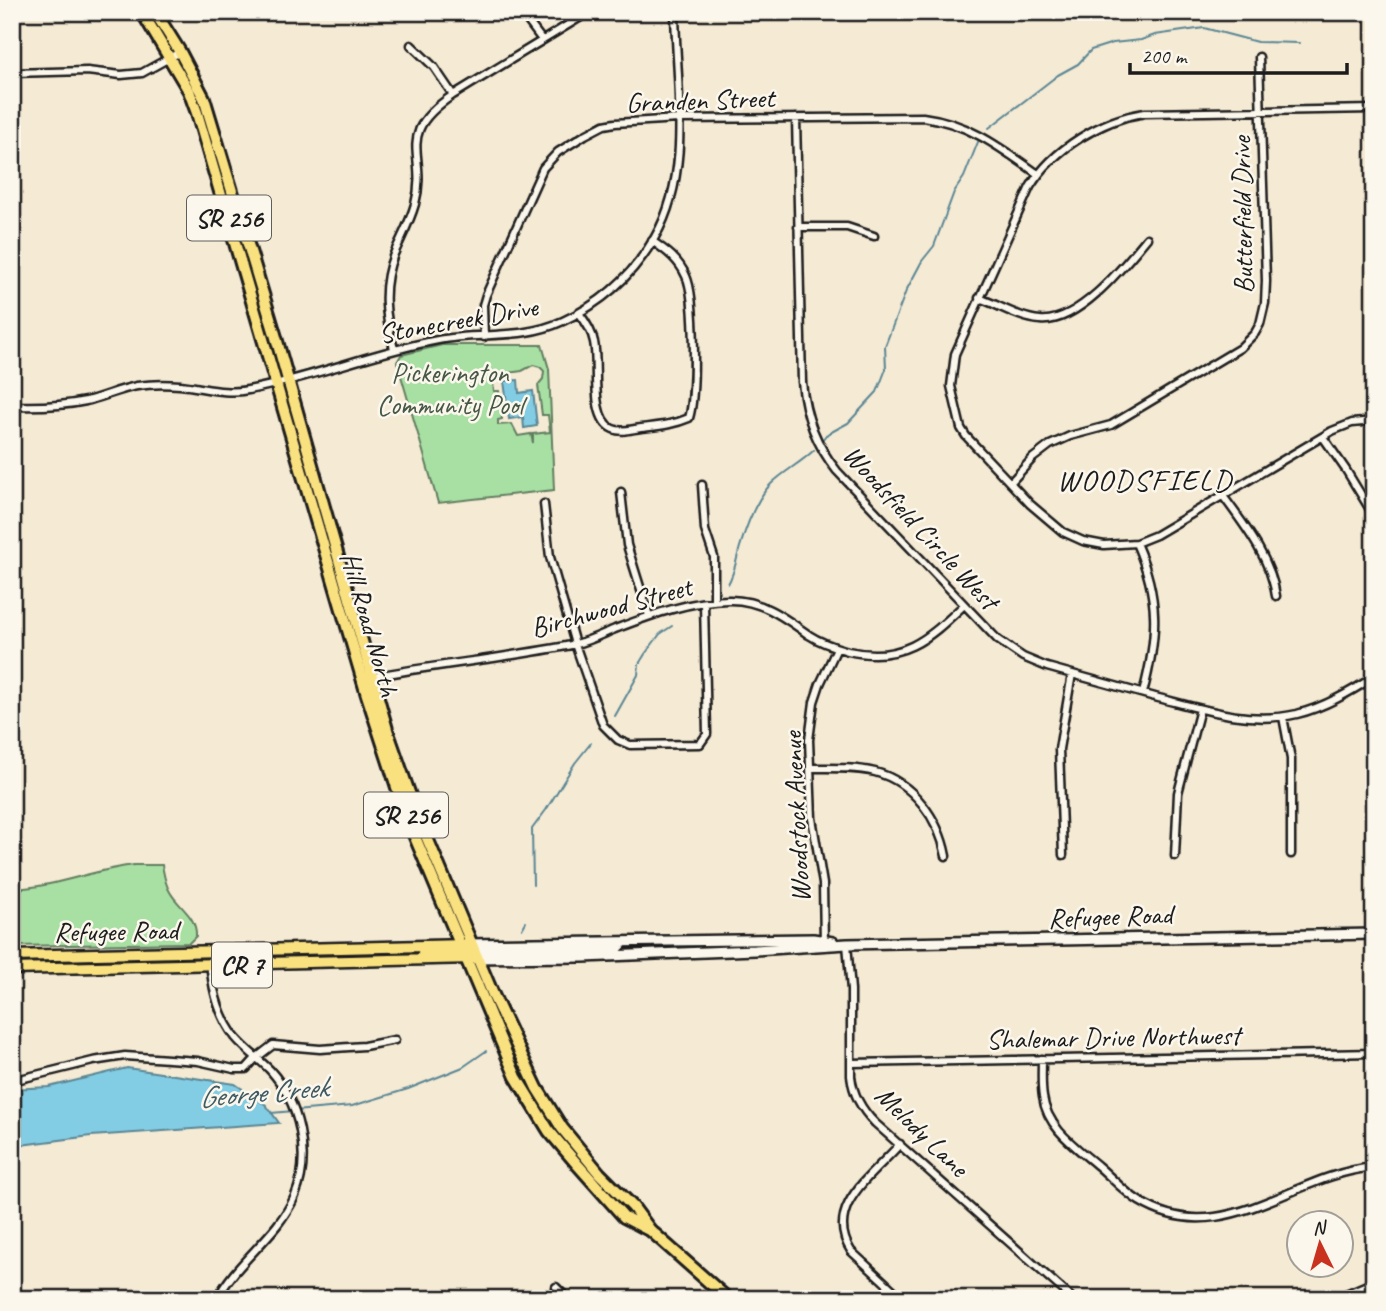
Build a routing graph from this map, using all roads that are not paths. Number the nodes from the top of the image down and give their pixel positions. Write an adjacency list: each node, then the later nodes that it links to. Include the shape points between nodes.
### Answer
1 (142, 12): 8 (highway, Hill Road North / SR 256)
2 (155, 12): 8 (highway, Hill Road North / SR 256)
3 (522, 12): 6 (street)
4 (589, 12): 6 (street)
5 (675, 12): 15 (street, Stonecreek Drive)
6 (542, 40): 11 (street)
7 (411, 46): 11 (street, via 434,67)
8 (175, 55): 10 (street, via 142,73); 25 (highway, Hill Road North / SR 256, via 204,99); 26 (highway, Hill Road North / SR 256, via 197,113)
9 (1259, 57): 13 (street, Butterfield Drive)
10 (12, 73)
11 (453, 95): 24 (street, via 430,112 416,141 417,195 390,265 385,297)
12 (1374, 109): 13 (street)
13 (1262, 110): 16 (street, via 1144,113 1120,118 1068,148); 30 (street, Butterfield Drive, via 1266,281 1264,313 1255,333 1232,354 1111,425 1050,445)
14 (796, 118): 15 (street, Granden Street); 16 (street, Granden Street, via 902,116 944,121 984,136); 17 (street, Woodsfield Circle West)
15 (678, 119): 20 (street, Stonecreek Drive, via 671,196); 23 (street, Granden Street, via 604,125 550,159 486,295)
16 (1038, 174): 21 (street)
17 (798, 227): 18 (street, via 847,227); 40 (street, Woodsfield Circle West, via 802,382 815,434 844,479)
18 (874, 236)
19 (1147, 238): 21 (street, via 1086,304 1059,319 1028,318)
20 (652, 241): 22 (street, Stonecreek Drive, via 616,287); 22 (street, via 680,264 689,284 693,397 688,418 625,431 606,424 598,405 594,342)
21 (979, 298): 30 (street, via 956,354 952,398 966,436)
22 (579, 313): 23 (street, Stonecreek Drive, via 541,329)
23 (484, 337): 24 (street, Stonecreek Drive, via 441,339)
24 (394, 349): 25 (street, Stonecreek Drive)
25 (287, 379): 26 (street, Stonecreek Drive); 46 (highway, Hill Road North / SR 256)
26 (275, 383): 27 (street, Stonecreek Drive, via 246,391 216,392 181,385 135,387 46,407); 58 (highway, Hill Road North / SR 256, via 388,765 407,818)
27 (12, 406)
28 (1374, 421): 29 (street, via 1342,427)
29 (1323, 437): 33 (street); 35 (street)
30 (1011, 482): 36 (street, via 1030,505 1073,537 1104,545)
31 (702, 485): 38 (street, via 705,530 714,558)
32 (621, 492): 41 (street, via 627,545)
33 (1223, 496): 36 (street, via 1156,536); 37 (street, via 1268,566)
34 (544, 504): 42 (street, via 550,557)
35 (1374, 516)
36 (1136, 542): 47 (street, via 1156,628)
37 (1276, 596)
38 (714, 601): 39 (street, Birchwood Street); 43 (street, Birchwood Street, via 767,607)
39 (704, 603): 41 (street, Birchwood Street); 42 (street, via 707,734 699,744 629,745 618,740 603,725)
40 (964, 606): 43 (street, Birchwood Street, via 930,636 902,651 872,655); 44 (street, Woodsfield Circle West, via 1016,653)
41 (649, 616): 42 (street, Birchwood Street)
42 (575, 644): 46 (street, Birchwood Street)
43 (837, 648): 50 (street, Woodstock Avenue, via 814,702)
44 (1072, 674): 47 (street, Woodsfield Circle West); 52 (street, via 1059,749)
45 (1374, 677): 49 (street, Woodsfield Circle West, via 1319,707)
46 (370, 678): 58 (highway, Hill Road North / SR 256)
47 (1143, 693): 48 (street, Woodsfield Circle West)
48 (1200, 709): 49 (street, Woodsfield Circle West, via 1252,719); 54 (street, via 1178,793)
49 (1283, 717): 51 (street, via 1291,759)
50 (810, 768): 53 (street, via 862,769 903,786 934,821); 56 (street, Woodstock Avenue, via 812,818 823,878)
51 (1291, 854)
52 (1063, 855)
53 (946, 856)
54 (1175, 856)
55 (1374, 934): 57 (main road, Refugee Road / CR 7)
56 (824, 943): 57 (main road, Refugee Road / CR 7); 58 (main road, Refugee Road / CR 7, via 583,957); 58 (main road, Refugee Road, via 813,939 657,941 625,942 618,948)
57 (847, 944): 66 (street, Melody Lane)
58 (469, 952): 59 (main road, Refugee Road / CR 7); 60 (main road, Refugee Road / CR 7, via 368,953 334,962); 70 (highway, Hill Road North / SR 256, via 562,1128); 70 (highway, Hill Road North / SR 256, via 516,1077 549,1132 624,1217)
59 (12, 956)
60 (210, 963): 61 (main road, Refugee Road / CR 7); 64 (street, via 213,993 223,1016 234,1036)
61 (12, 969)
62 (395, 1040): 64 (street, via 320,1049 273,1045)
63 (1374, 1054): 65 (street, Shalemar Drive Northwest)
64 (256, 1058): 67 (street, via 246,1069 234,1069 198,1061 125,1056); 73 (street, via 284,1088 297,1116 301,1173 295,1195 270,1236)
65 (1042, 1059): 66 (street, Shalemar Drive Northwest); 69 (street, via 1043,1098 1055,1126 1124,1190 1160,1212 1192,1219 1224,1217 1333,1175)
66 (852, 1063): 68 (street, Melody Lane, via 852,1086 861,1106)
67 (12, 1081)
68 (900, 1144): 76 (street, via 853,1194 841,1221 851,1251); 77 (street, Melody Lane)
69 (1374, 1167)
70 (650, 1230): 75 (highway)
71 (1374, 1282): 78 (street)
72 (556, 1287): 74 (street)
73 (217, 1299)
74 (569, 1299)
75 (728, 1299)
76 (903, 1299)
77 (1073, 1299)
78 (1334, 1299)

